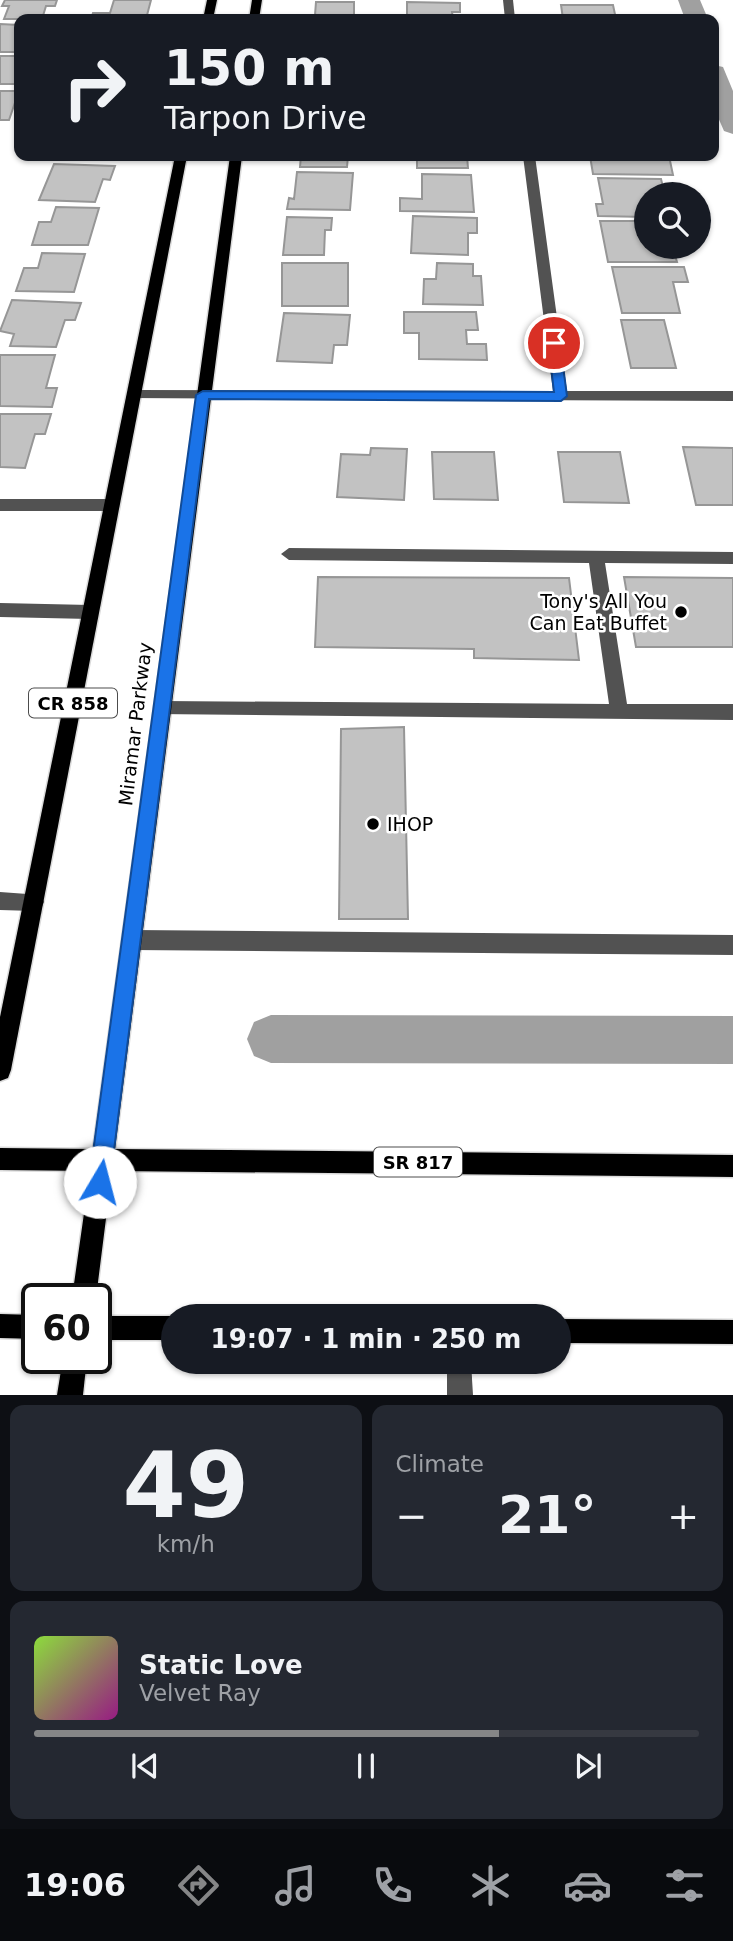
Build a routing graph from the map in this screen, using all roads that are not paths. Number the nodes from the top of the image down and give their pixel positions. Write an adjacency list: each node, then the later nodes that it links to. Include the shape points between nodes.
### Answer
1 (180, 161): 4 (main road, CR 858)
2 (235, 161): 5 (main road, Miramar Parkway)
3 (530, 161): 6 (street)
4 (134, 395): 5 (street); 9 (main road, CR 858)
5 (203, 395): 6 (street); 15 (main road, Miramar Parkway)
6 (561, 396): 7 (street)
7 (733, 396)
8 (0, 505): 9 (street)
9 (111, 505): 14 (main road, CR 858)
10 (289, 554): 11 (street)
11 (596, 556): 12 (street); 16 (street)
12 (733, 558)
13 (0, 610): 14 (street)
14 (90, 611): 19 (main road, CR 858)
15 (162, 709): 16 (street); 20 (main road, Miramar Parkway)
16 (619, 712): 17 (street)
17 (733, 712)
18 (0, 901): 19 (street)
19 (34, 902): 22 (main road, CR 858)
20 (132, 940): 21 (street); 24 (main road, Miramar Parkway)
21 (733, 946)
22 (0, 1070)
23 (0, 1159): 24 (main road, SR 817)
24 (103, 1159): 25 (main road, SR 817); 26 (main road, Miramar Parkway)
25 (733, 1166)
26 (86, 1283)
27 (0, 1326): 28 (main road)
28 (21, 1327)
29 (112, 1328): 30 (main road)
30 (161, 1328)
31 (571, 1331): 32 (main road)
32 (733, 1332)
33 (73, 1374): 35 (main road)
34 (459, 1374): 36 (street)
35 (70, 1395)
36 (460, 1395)

